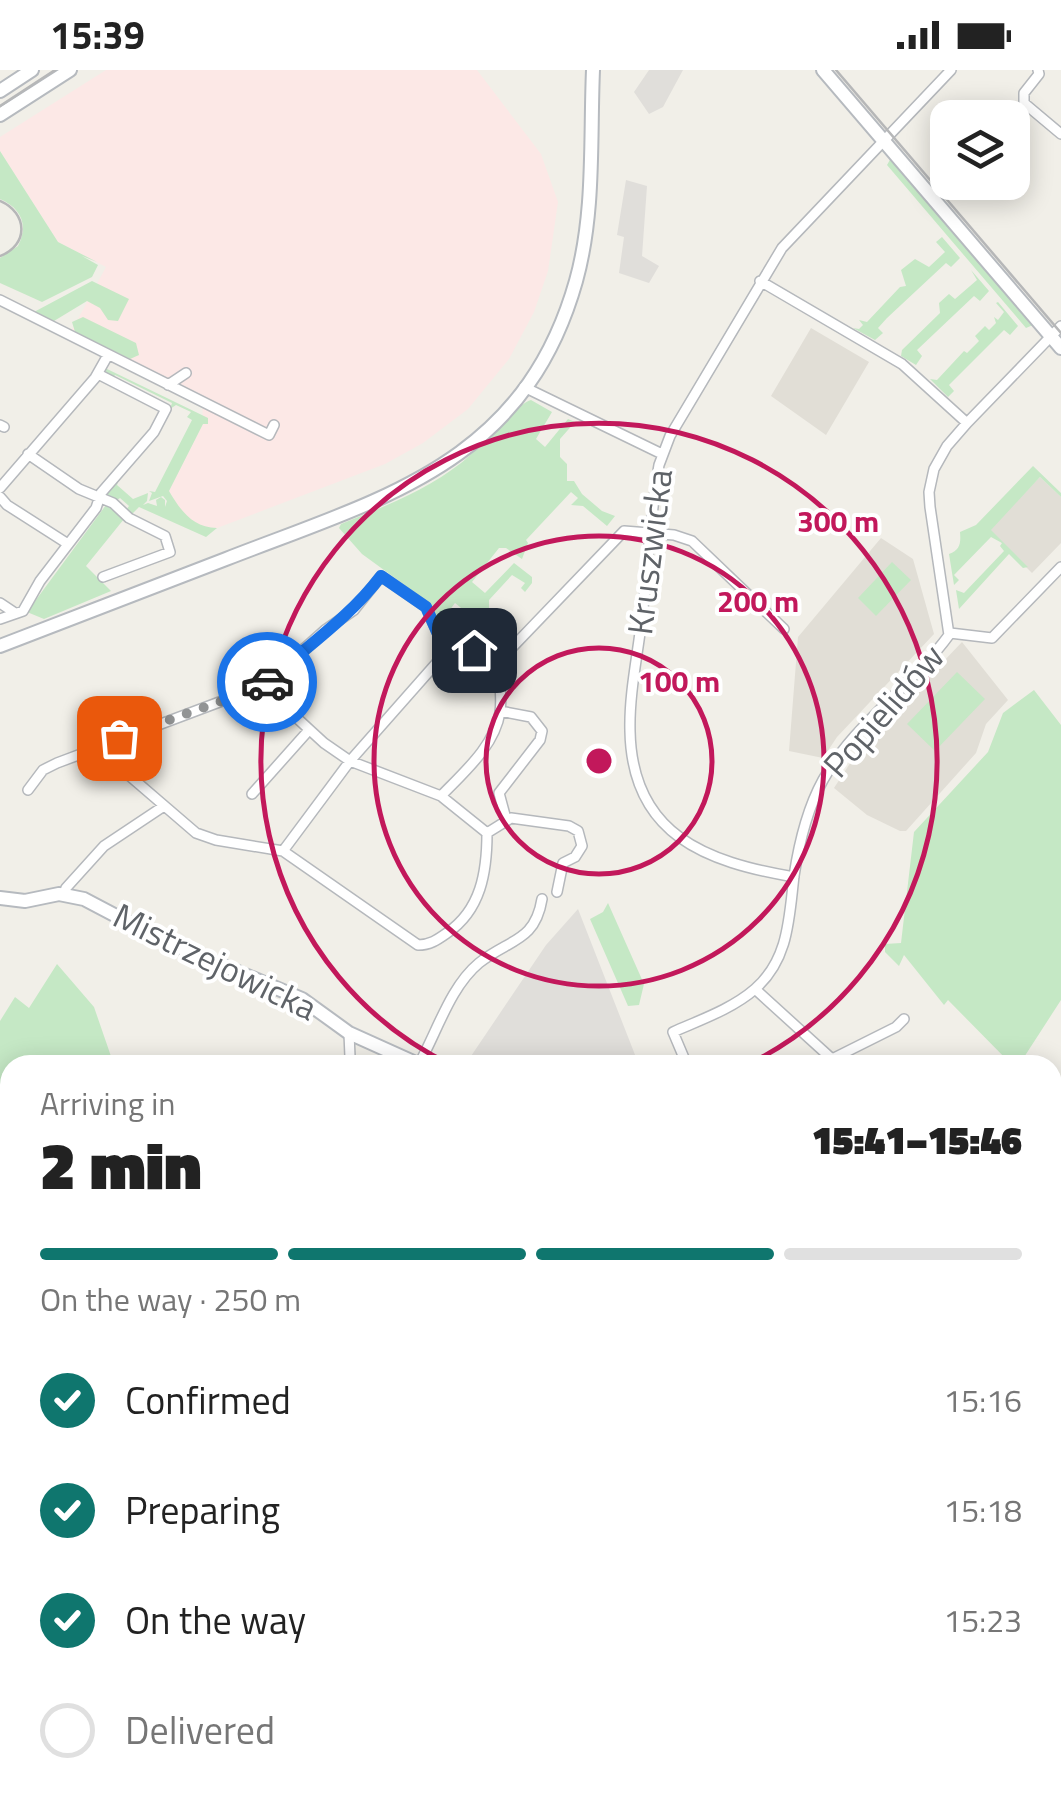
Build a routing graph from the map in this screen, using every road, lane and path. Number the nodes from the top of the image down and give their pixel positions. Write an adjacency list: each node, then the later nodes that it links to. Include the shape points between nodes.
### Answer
1 (32, 70): 7 (street)
2 (70, 70): 8 (street)
3 (593, 70): 19 (street, via 581,262 562,321)
4 (950, 70): 10 (street, Kruszwicka)
5 (1038, 70): 9 (street, via 1024,103)
6 (825, 71): 10 (street)
7 (0, 91)
8 (0, 115)
9 (1061, 134)
10 (883, 140): 11 (street, Kruszwicka, via 794,233); 13 (street)
11 (760, 281): 20 (street, via 902,364); 23 (street, Kruszwicka)
12 (0, 300): 15 (street)
13 (1056, 332): 14 (street); 20 (street, Popielidów)
14 (1061, 348)
15 (108, 355): 17 (street); 18 (street)
16 (186, 373): 18 (street)
17 (98, 374): 22 (street); 26 (street, via 166,409)
18 (168, 385): 21 (street, via 271,430)
19 (524, 387): 23 (street); 35 (street, via 471,444 411,486)
20 (966, 423): 36 (street, Popielidów, via 940,457 929,492)
21 (279, 442)
22 (28, 454): 24 (street); 26 (street)
23 (662, 454): 27 (street, Kruszwicka)
24 (0, 488)
25 (0, 498): 28 (street)
26 (98, 500): 28 (street); 30 (street, via 162,533 170,552)
27 (650, 533): 34 (street, via 692,541); 39 (street, via 626,530 615,538); 52 (street, Kruszwicka, via 630,727 640,786 658,816 691,847 732,865)
28 (68, 544): 32 (street)
29 (1061, 567): 36 (street, via 992,638)
30 (103, 577)
31 (0, 603): 32 (street)
32 (19, 612): 33 (street); 35 (street)
33 (0, 619)
34 (784, 629)
35 (33, 633): 38 (street)
36 (950, 633): 52 (street, Popielidów, via 839,754 809,811)
37 (455, 642): 39 (street); 40 (street, via 438,634 426,607 381,576 354,610); 44 (street)
38 (0, 646)
39 (501, 661): 41 (street)
40 (262, 686): 42 (street); 43 (street)
41 (500, 711): 47 (street, via 484,748); 49 (street, via 531,717 542,732 499,793)
42 (309, 730): 44 (street); 46 (street)
43 (96, 748): 45 (street, via 43,770); 48 (street)
44 (350, 761): 47 (street); 51 (street)
45 (28, 790)
46 (252, 794)
47 (441, 796): 50 (street)
48 (164, 806): 51 (street, via 202,836); 54 (street, via 104,846)
49 (506, 819): 50 (street); 53 (street, via 578,832 582,846 563,863)
50 (487, 832): 51 (street, via 484,872 470,912 428,945 411,941)
51 (282, 851)
52 (794, 876): 57 (street, Popielidów, via 785,942)
53 (557, 892)
54 (64, 894): 55 (street, Mistrzejowicka, via 25,902); 59 (street, Mistrzejowicka, via 302,999)
55 (0, 898)
56 (542, 899): 64 (street, via 532,929 461,983)
57 (755, 989): 65 (street, Popielidów, via 673,1032); 66 (street)
58 (904, 1019): 67 (street)
59 (349, 1033): 60 (street, Mistrzejowicka); 61 (street)
60 (371, 1044): 62 (street); 63 (street, Mistrzejowicka)
61 (348, 1055)
62 (359, 1055)
63 (397, 1055)
64 (425, 1055)
65 (683, 1055)
66 (828, 1055)
67 (840, 1055)

